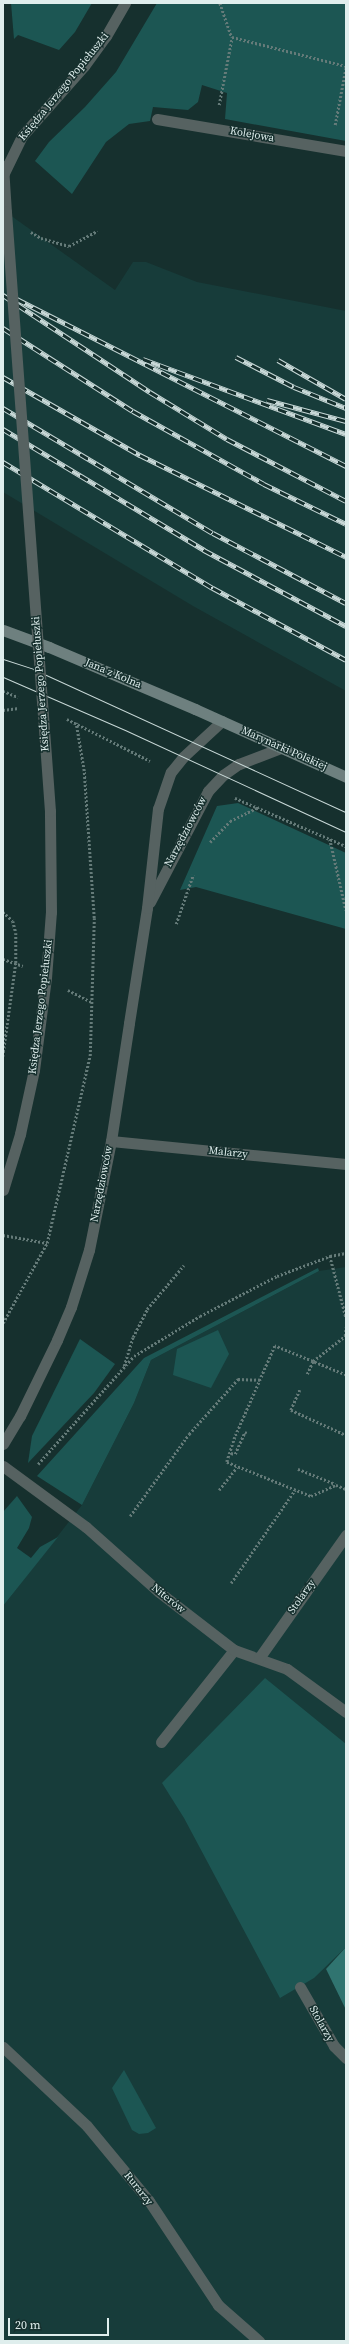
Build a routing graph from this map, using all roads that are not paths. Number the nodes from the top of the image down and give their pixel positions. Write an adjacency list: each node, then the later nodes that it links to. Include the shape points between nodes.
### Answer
1 (125, 3): 5 (street, Księdza Jerzego Popiełuszki, via 106,36 84,66 22,136)
2 (158, 119): 3 (street, Kolejowa)
3 (346, 151)
4 (3, 161): 5 (street, Księdza Jerzego Popiełuszki)
5 (4, 173): 13 (street, Księdza Jerzego Popiełuszki, bridge, via 50,811 51,912 46,978 34,1070 20,1134)
6 (3, 630): 7 (main road, Jana z Kolna)
7 (222, 721): 8 (main road, Marynarki Polskiej); 10 (street, Narzędziowców, via 183,757 171,772 158,809)
8 (281, 748): 9 (main road, Marynarki Polskiej); 10 (street, Narzędziowców, via 239,764 223,775 208,791)
9 (346, 777)
10 (147, 908): 11 (street, Narzędziowców)
11 (111, 1141): 12 (street, Malarzy); 14 (street, Narzędziowców, via 89,1250 71,1307 20,1416)
12 (346, 1164)
13 (3, 1190)
14 (3, 1444)
15 (3, 1466): 17 (street, Niterów, via 86,1527 159,1592)
16 (346, 1535): 18 (street, Stolarzy)
17 (234, 1650): 18 (street, Niterów); 20 (street)
18 (259, 1658): 19 (street, Niterów, via 287,1669)
19 (346, 1712)
20 (161, 1742)
21 (300, 1987): 23 (street, Stolarzy, via 334,2046)
22 (3, 2047): 24 (street, Rurarzy, via 87,2126 149,2201 218,2305)
23 (346, 2058)
24 (259, 2341)

